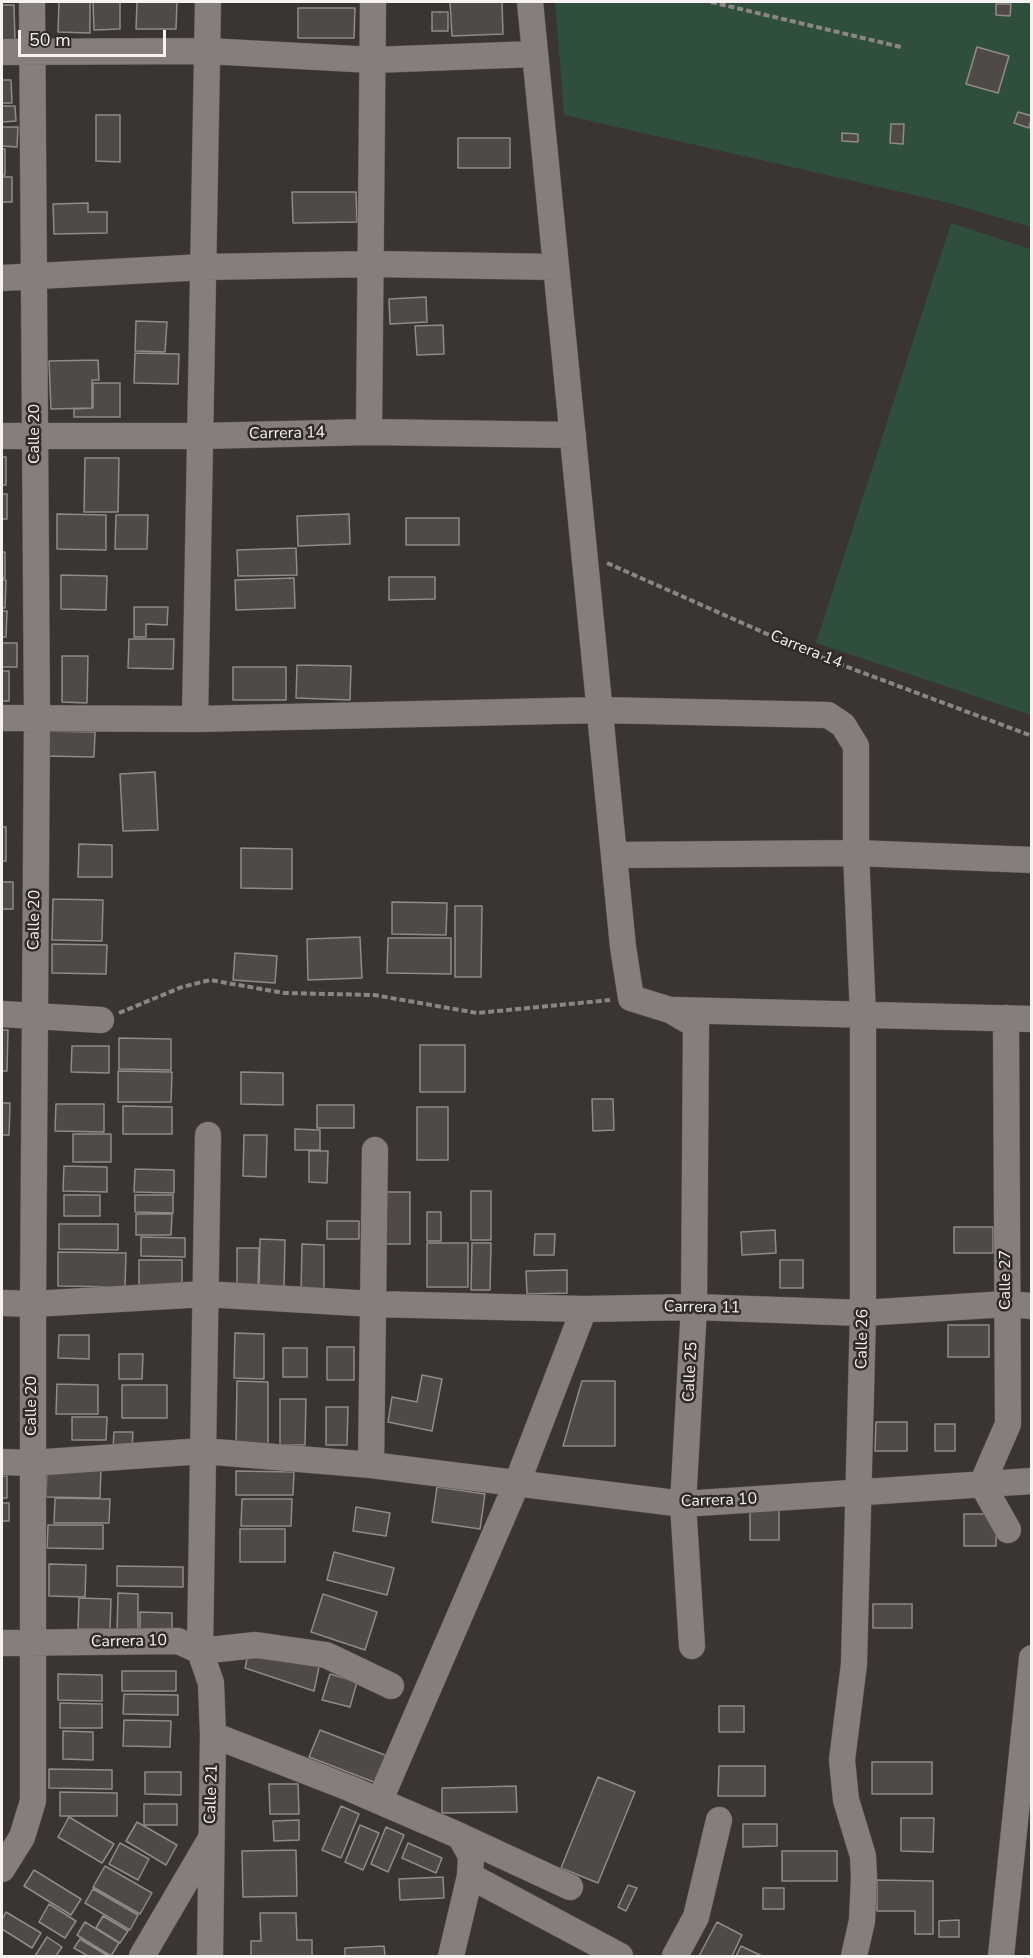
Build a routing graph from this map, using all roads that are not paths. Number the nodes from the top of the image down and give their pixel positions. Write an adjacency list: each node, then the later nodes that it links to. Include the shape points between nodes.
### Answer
1 (32, 2): 5 (street, Calle 20)
2 (208, 2): 6 (street)
3 (373, 2): 9 (street)
4 (530, 2): 8 (street)
5 (33, 50): 6 (street); 7 (street); 13 (street, Calle 20)
6 (207, 51): 9 (street); 11 (street)
7 (2, 52)
8 (535, 54): 9 (street); 12 (street)
9 (373, 60): 10 (street)
10 (373, 264): 11 (street); 12 (street); 15 (street)
11 (204, 267): 13 (street); 19 (street)
12 (556, 267): 16 (street)
13 (34, 277): 14 (street); 18 (street, Calle 20)
14 (2, 278)
15 (369, 432): 16 (street, Carrera 14); 19 (street, Carrera 14)
16 (573, 435): 20 (street)
17 (2, 436): 18 (street, Carrera 14)
18 (35, 436): 19 (street, Carrera 14); 22 (street, Calle 20)
19 (201, 436): 23 (street)
20 (600, 710): 23 (street, Calle 26); 24 (street, Calle 26, via 828,715 843,725 856,746); 25 (street)
21 (2, 718): 22 (street, Calle 26)
22 (37, 718): 23 (street, Calle 26); 29 (street, Calle 20)
23 (195, 719)
24 (856, 853): 25 (street); 26 (street); 30 (street, Calle 26)
25 (614, 855): 27 (street, via 632,998)
26 (1032, 860)
27 (670, 1010): 30 (street); 40 (street, Calle 25, via 696,1025)
28 (2, 1014): 29 (street)
29 (35, 1014): 32 (street); 37 (street, Calle 20)
30 (864, 1015): 31 (street); 43 (street, Calle 26)
31 (1019, 1018): 39 (street, Calle 27)
32 (101, 1020)
33 (208, 1135): 35 (street, Calle 21)
34 (375, 1150): 38 (street)
35 (205, 1294): 37 (street, Carrera 11); 38 (street, Carrera 11); 44 (street, Calle 21)
36 (2, 1303): 37 (street)
37 (33, 1304): 46 (street, Calle 20)
38 (373, 1304): 42 (street, Carrera 11); 47 (street)
39 (1006, 1304): 41 (street, Carrera 11); 43 (street, Carrera 11); 50 (street, Calle 27, via 1008,1424)
40 (694, 1306): 42 (street, Carrera 11); 43 (street, Carrera 11); 52 (street, Calle 25)
41 (1032, 1306)
42 (584, 1309): 49 (street)
43 (864, 1313): 51 (street, Calle 26)
44 (203, 1451): 46 (street, Carrera 10); 47 (street, Carrera 10); 57 (street, Calle 21)
45 (2, 1462): 46 (street, Carrera 10)
46 (32, 1463): 55 (street, Calle 20)
47 (371, 1466): 49 (street, Carrera 10)
48 (1032, 1481): 50 (street, Carrera 10)
49 (517, 1483): 52 (street, Carrera 10); 61 (street)
50 (982, 1484): 51 (street, Carrera 10); 53 (street)
51 (858, 1494): 52 (street, Carrera 10); 73 (street, Calle 26, via 854,1664 842,1760 846,1800 864,1877 862,1921)
52 (683, 1504): 56 (street, Calle 25)
53 (1008, 1530)
54 (2, 1643): 55 (street, Carrera 10)
55 (34, 1643): 57 (street, Carrera 10, via 178,1641); 65 (street, Calle 20, via 33,1802 22,1837)
56 (692, 1646)
57 (200, 1651): 59 (street, Carrera 10, via 256,1645 326,1655); 60 (street, Calle 21, via 211,1683)
58 (1032, 1658): 74 (street)
59 (391, 1686)
60 (213, 1735): 61 (street); 64 (street, Calle 21)
61 (380, 1800): 63 (street)
62 (719, 1820): 72 (street, via 696,1917)
63 (460, 1836): 66 (street, via 471,1856); 67 (street)
64 (210, 1840): 68 (street, Calle 21); 69 (street)
65 (2, 1869)
66 (470, 1876): 70 (street); 71 (street)
67 (570, 1887)
68 (142, 1956)
69 (210, 1956)
70 (451, 1956)
71 (620, 1956)
72 (675, 1956)
73 (854, 1956)
74 (1001, 1956)

